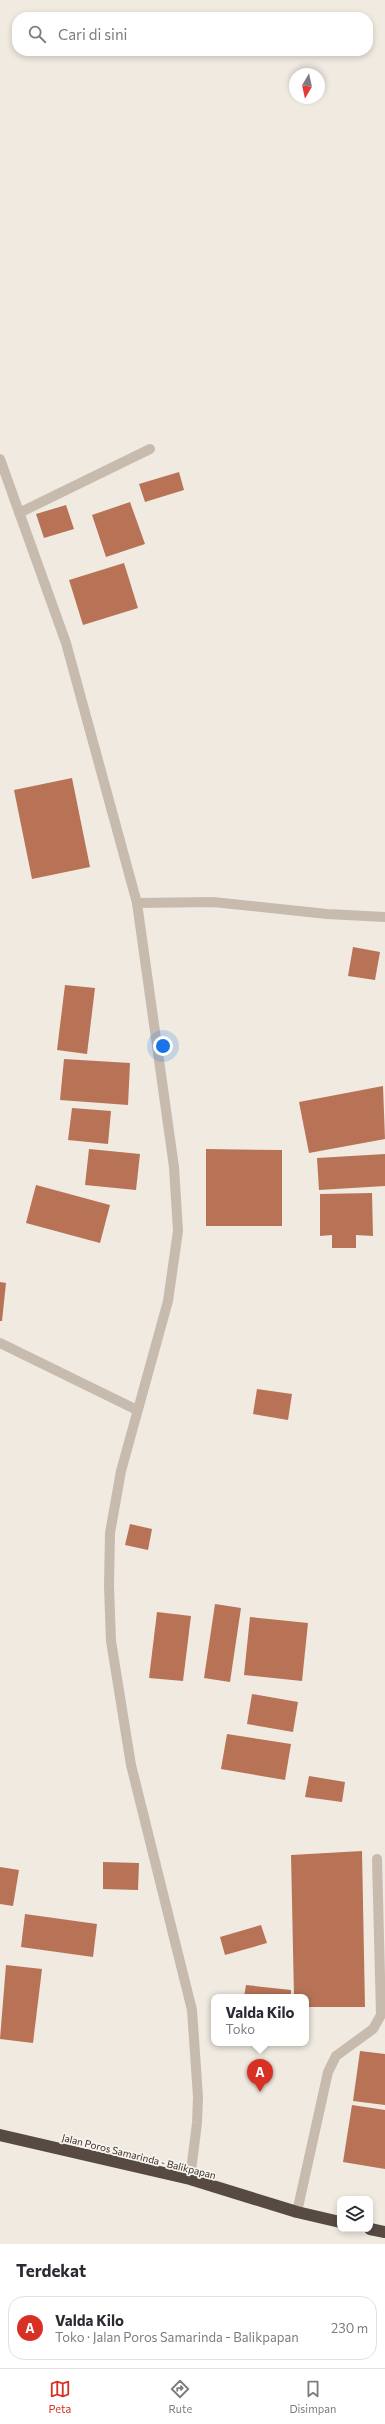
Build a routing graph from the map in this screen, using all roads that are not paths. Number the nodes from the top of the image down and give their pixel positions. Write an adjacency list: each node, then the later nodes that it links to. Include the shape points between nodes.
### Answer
1 (150, 449): 3 (street)
2 (0, 459): 3 (street)
3 (19, 513): 4 (street, via 66,643)
4 (137, 903): 5 (street, via 213,902 327,914); 7 (street, via 174,1167 178,1231 168,1301)
5 (385, 917)
6 (0, 1343): 7 (street)
7 (137, 1410): 10 (street, via 121,1471 110,1532 111,1641 131,1765 192,2010 198,2097)
8 (377, 1859): 11 (street, via 381,2015 373,2029 336,2056 328,2072)
9 (0, 2135): 10 (highway, Jalan Poros Samarinda - Balikpapan)
10 (190, 2179): 11 (highway, Jalan Poros Samarinda - Balikpapan)
11 (297, 2212): 12 (highway, Jalan Poros Samarinda - Balikpapan)
12 (337, 2221)
13 (373, 2230): 14 (highway)
14 (385, 2232)

